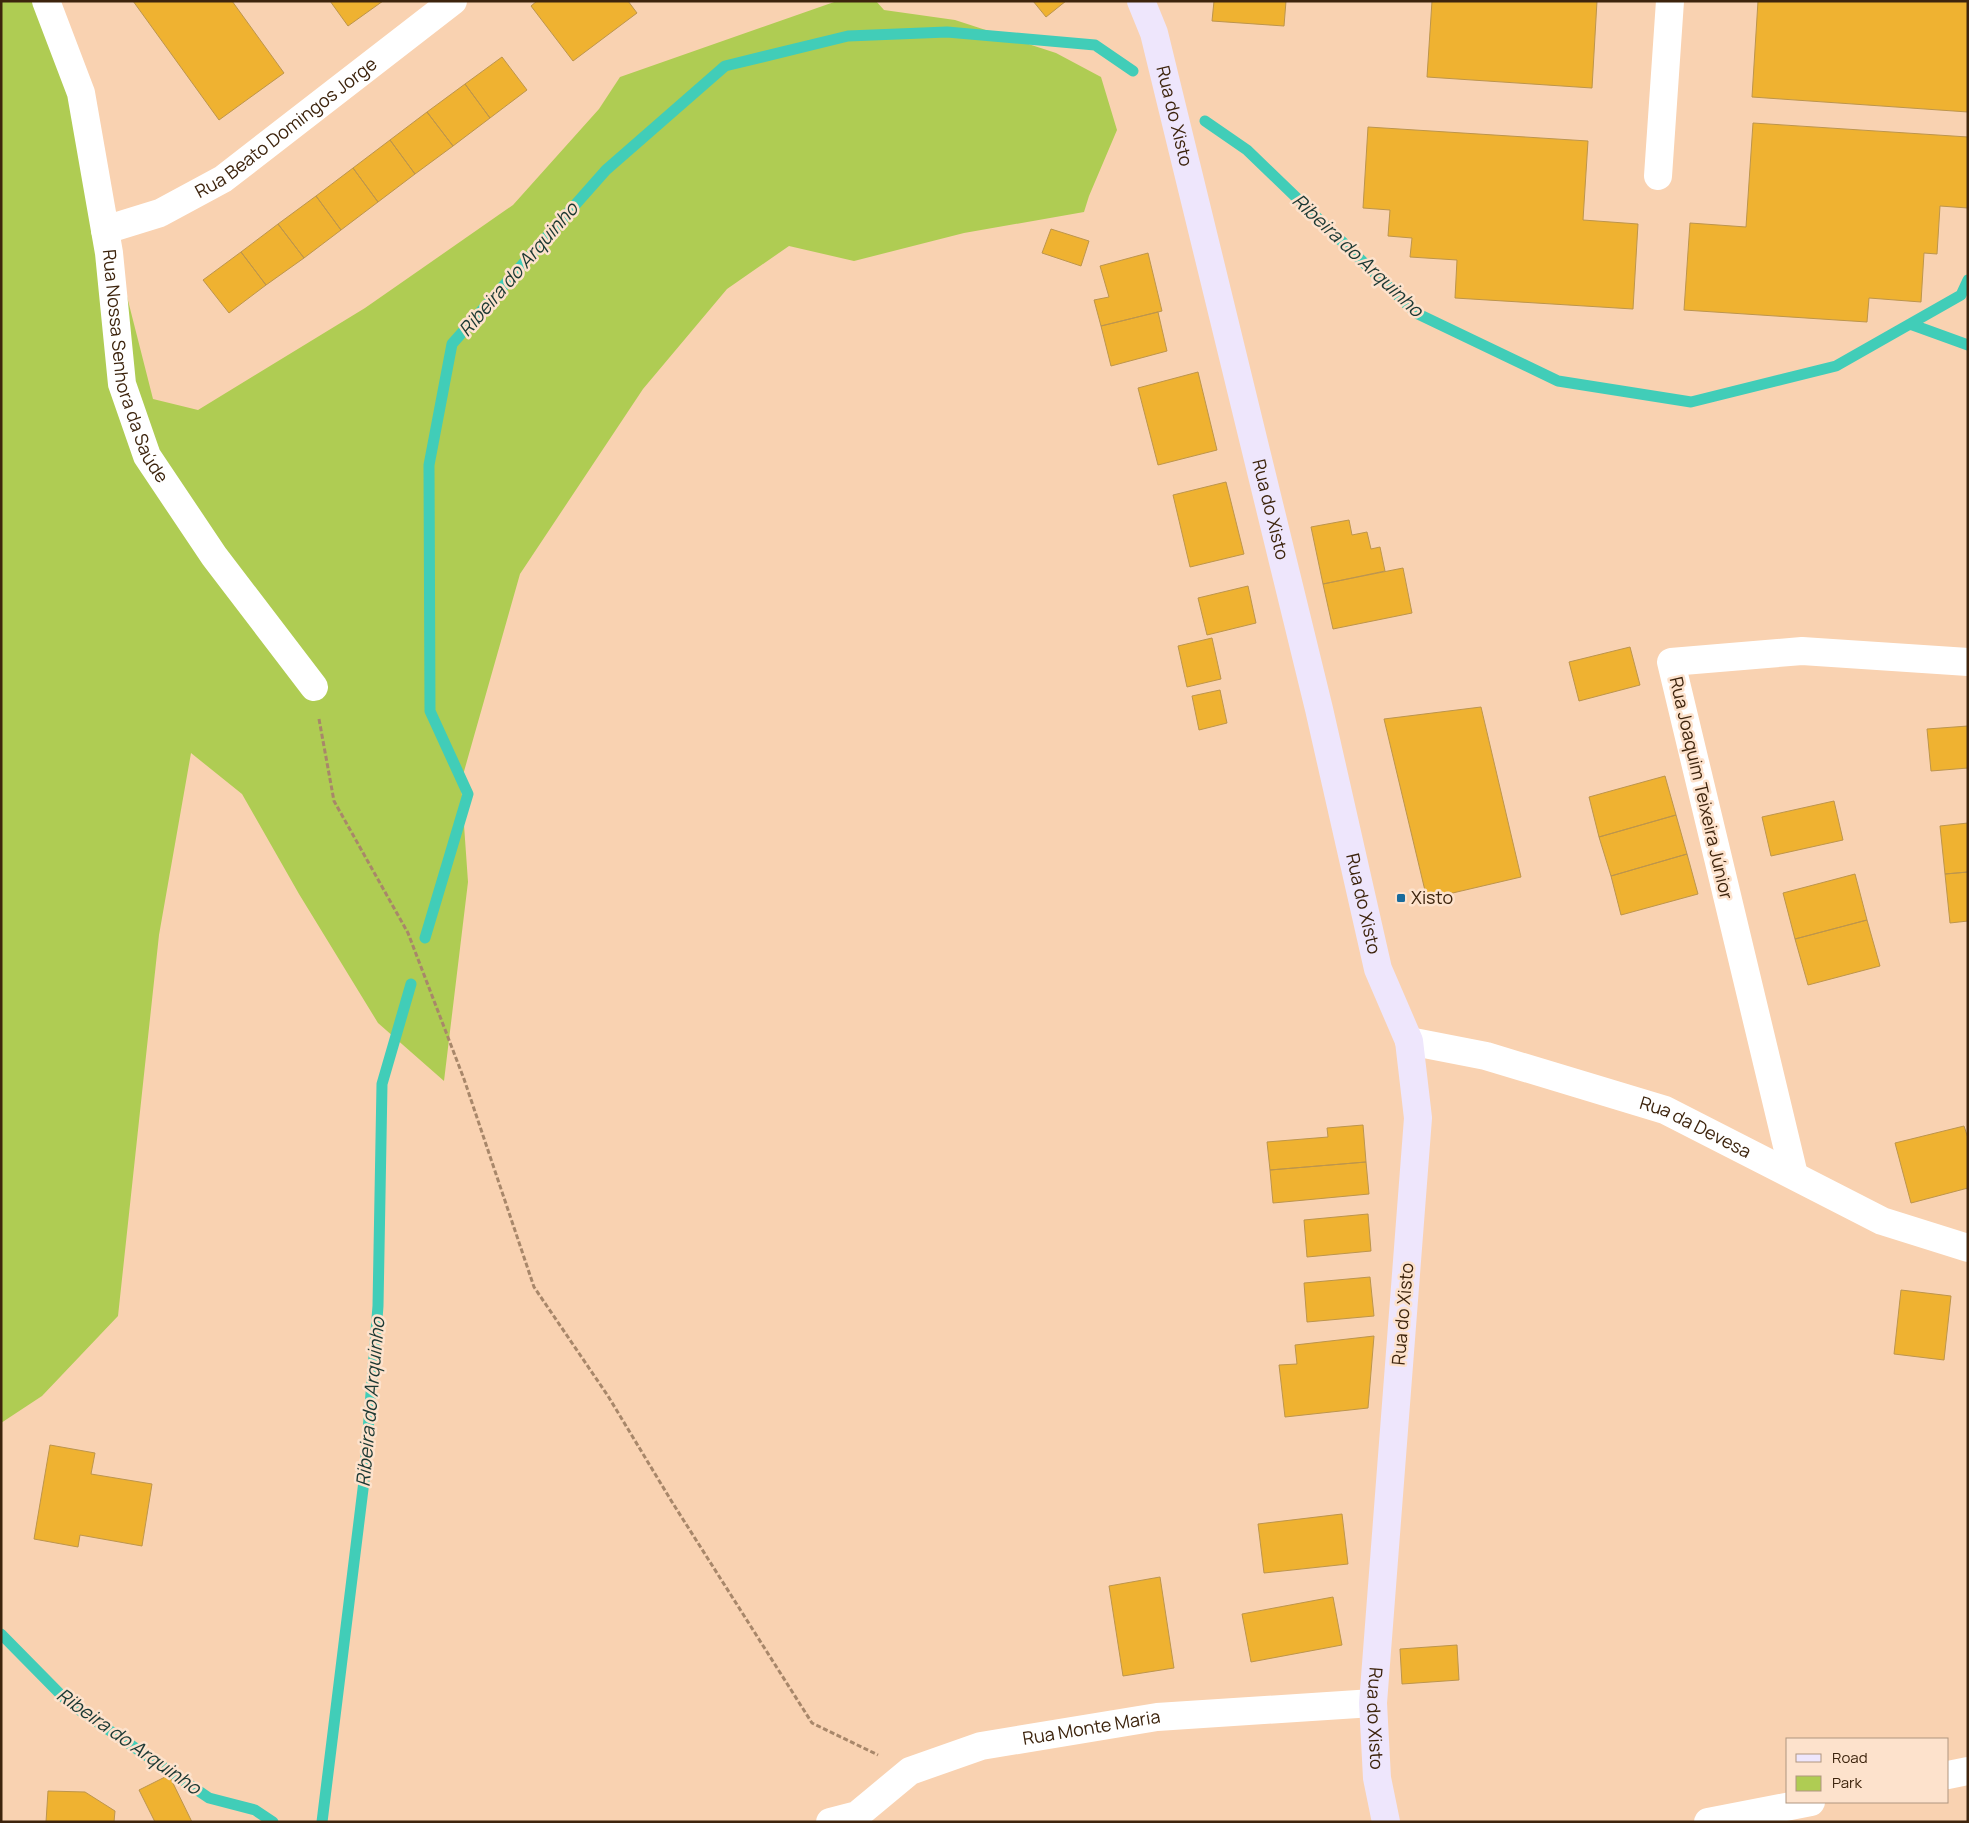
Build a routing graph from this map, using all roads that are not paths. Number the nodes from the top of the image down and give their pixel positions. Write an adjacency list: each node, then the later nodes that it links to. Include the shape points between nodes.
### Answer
1 (46, 1): 6 (street, Rua Nossa Senhora da Saúde, via 81,93)
2 (453, 1): 6 (street, Rua Beato Domingos Jorge, via 223,179 160,213)
3 (1140, 1): 9 (street, Rua do Xisto, via 1154,33 1319,709 1378,969)
4 (1670, 1): 5 (street)
5 (1658, 176)
6 (105, 230): 8 (street, Rua Nossa Senhora da Saúde, via 122,384 147,456 214,556)
7 (1968, 662): 10 (street, Rua Joaquim Teixeira Júnior, via 1802,651 1671,662)
8 (314, 687)
9 (1409, 1041): 10 (street, Rua da Devesa, via 1486,1056 1665,1110); 12 (street, Rua do Xisto, via 1418,1118)
10 (1794, 1175): 11 (street, Rua da Devesa, via 1882,1221)
11 (1968, 1248)
12 (1373, 1703): 16 (street, Rua Monte Maria, via 1157,1716 981,1746 910,1771 857,1815); 17 (street, Rua do Xisto, via 1378,1778)
13 (1968, 1771): 14 (street)
14 (1949, 1775)
15 (1806, 1803): 18 (street)
16 (830, 1822)
17 (1386, 1822)
18 (1708, 1822)

